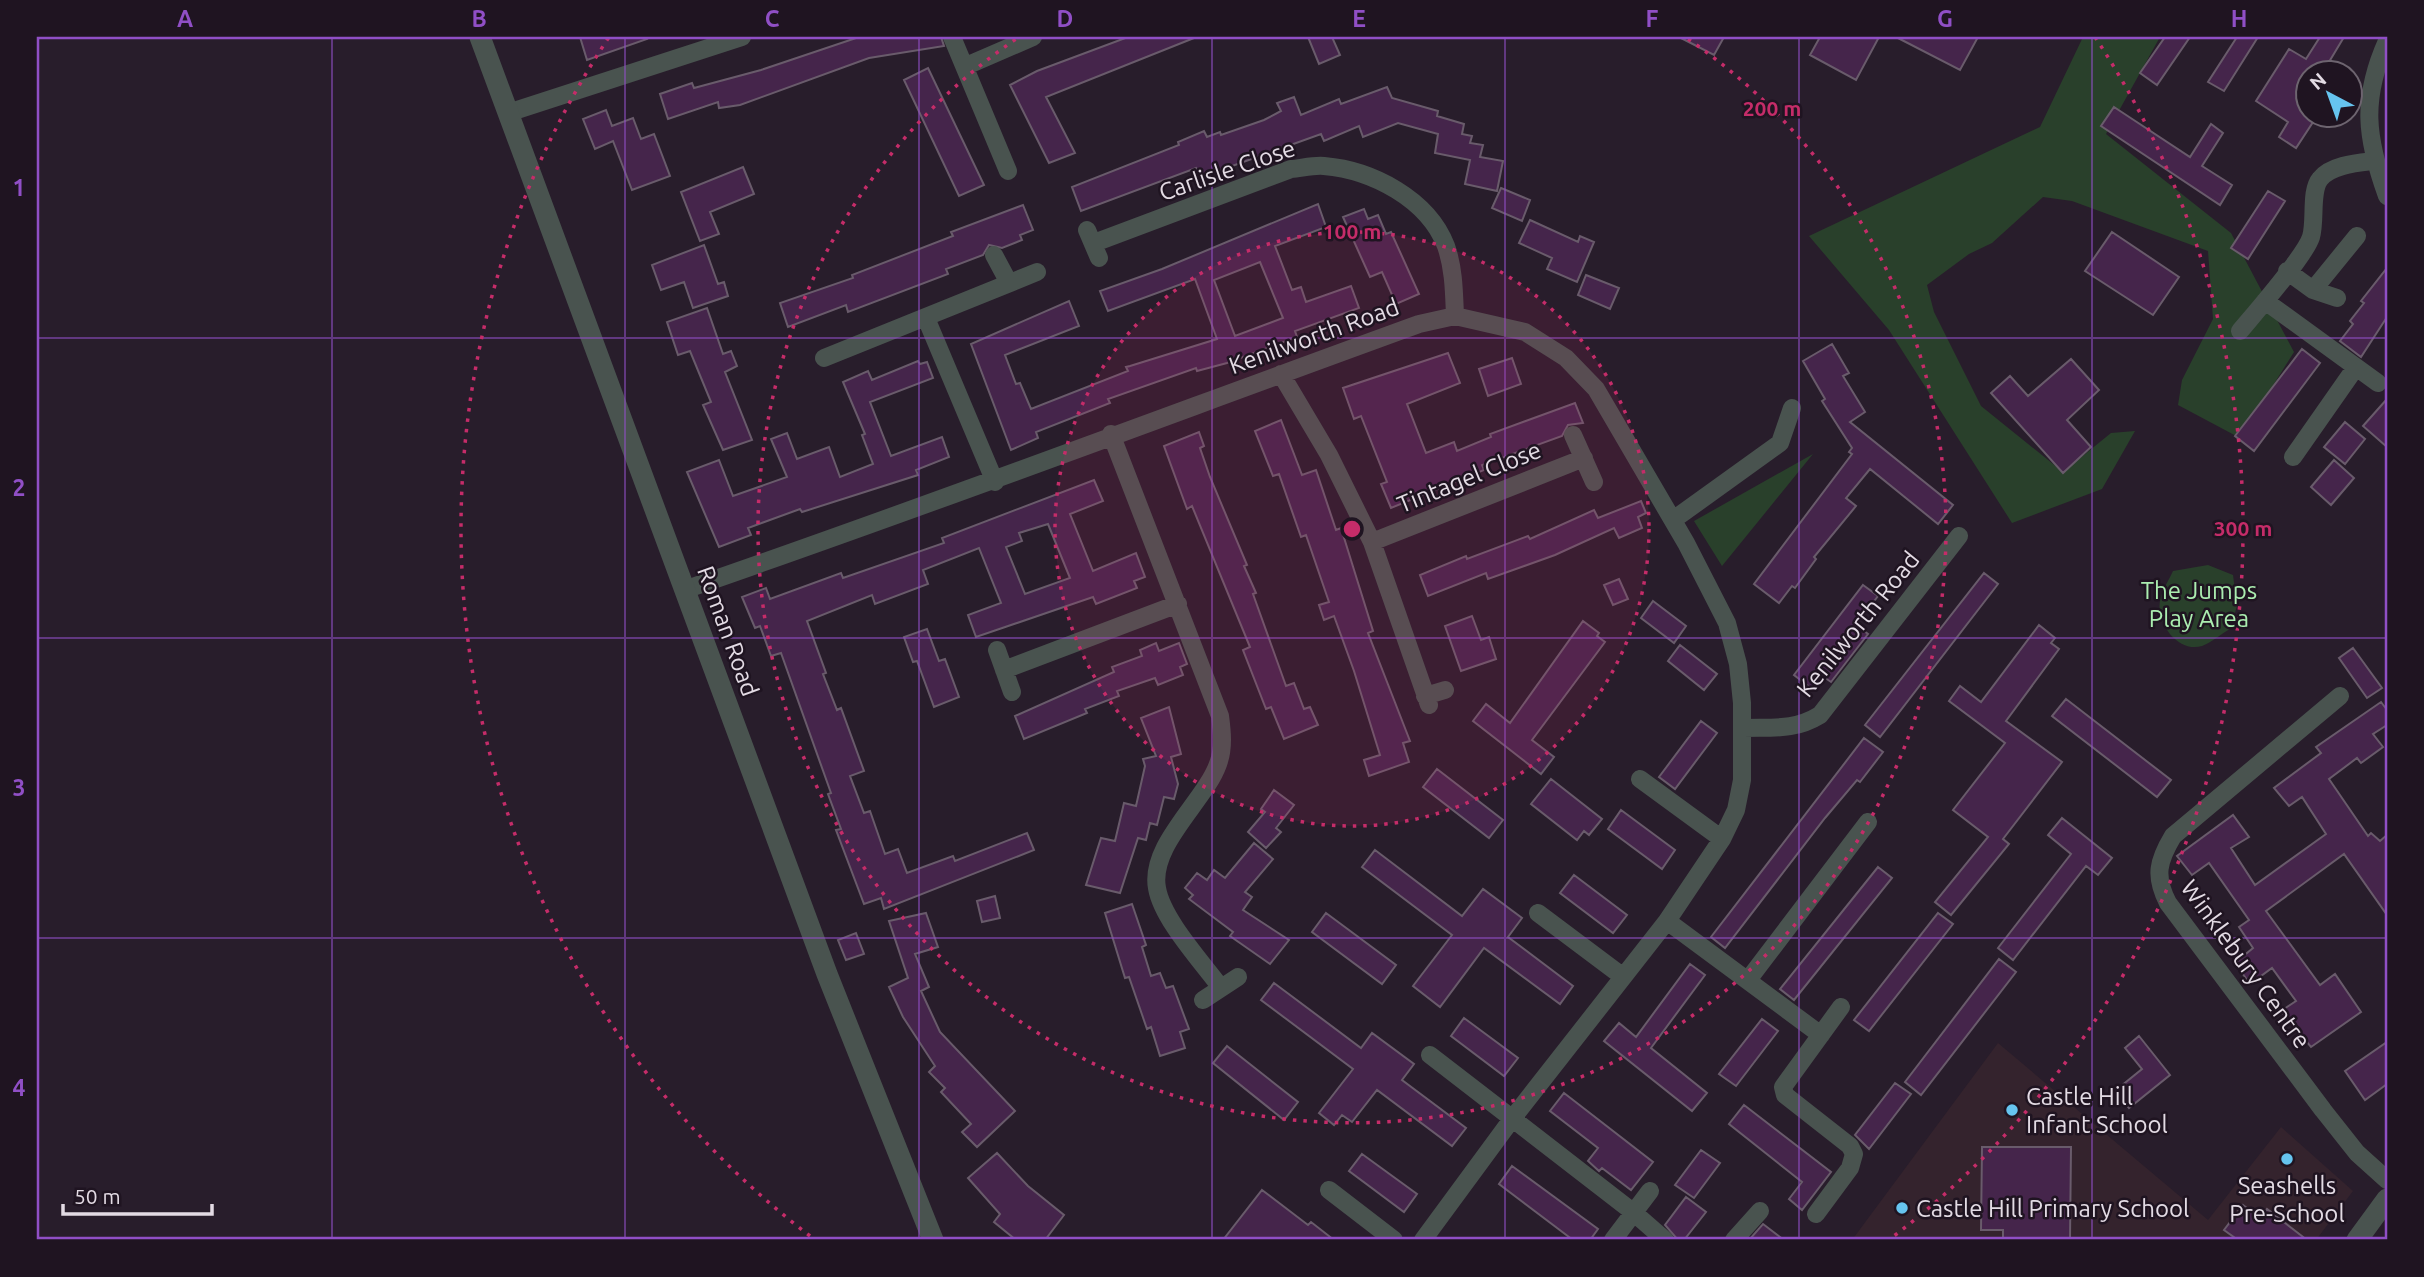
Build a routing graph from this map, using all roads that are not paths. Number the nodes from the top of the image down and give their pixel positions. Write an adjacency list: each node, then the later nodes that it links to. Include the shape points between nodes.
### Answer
1 (480, 37): 7 (street, Roman Road)
2 (742, 37): 7 (street)
3 (951, 37): 6 (street)
4 (1033, 37): 6 (street)
5 (2387, 41): 8 (street, via 2367,105)
6 (966, 66): 9 (street)
7 (508, 113): 37 (street, Roman Road)
8 (2374, 161): 10 (street); 14 (street, via 2326,172 2318,181 2311,239)
9 (1008, 171)
10 (2387, 196)
11 (2357, 236): 17 (street)
12 (1093, 244): 20 (street, Carlisle Close, via 1292,169 1322,165 1358,172 1383,183 1429,217 1445,244 1452,270)
13 (994, 255): 16 (street)
14 (2287, 271): 17 (street); 19 (street)
15 (1037, 272): 16 (street)
16 (1009, 283): 21 (street)
17 (2313, 290): 18 (street)
18 (2337, 298)
19 (2265, 301): 22 (street); 24 (street)
20 (1455, 316): 25 (street, Kenilworth Road, via 1419,324); 34 (street, Kenilworth Road, via 1525,332 1566,358 1596,389)
21 (926, 318): 23 (street); 32 (street)
22 (2240, 331)
23 (824, 358)
24 (2356, 367): 26 (street); 30 (street)
25 (1281, 374): 28 (street, Kenilworth Road); 36 (street, via 1329,455)
26 (2378, 383)
27 (1792, 408): 34 (street, via 1780,443)
28 (1111, 435): 32 (street, Kenilworth Road); 38 (street)
29 (1573, 435): 31 (street, Tintagel Close)
30 (2293, 457)
31 (1584, 458): 33 (street, Tintagel Close); 36 (street, Tintagel Close)
32 (995, 482): 37 (street, Kenilworth Road)
33 (1594, 482)
34 (1673, 520): 44 (street, Kenilworth Road, via 1727,623 1738,664)
35 (1959, 536): 44 (street, Kenilworth Road, via 1820,715 1805,725 1786,729)
36 (1372, 542): 41 (street, via 1427,700)
37 (684, 590): 66 (street, Roman Road, via 827,974)
38 (1178, 604): 40 (street); 53 (street, via 1215,702 1223,739 1218,764 1172,835 1159,865 1156,887 1164,908)
39 (997, 650): 40 (street)
40 (1004, 670): 42 (street)
41 (1446, 690)
42 (1012, 692)
43 (2340, 696): 59 (street, Winklebury Centre, via 2173,836 2160,857 2157,873 2168,903 2287,1064 2357,1153)
44 (1742, 728): 47 (street, Kenilworth Road, via 1742,780 1736,810)
45 (1640, 779): 47 (street)
46 (1868, 822): 52 (street)
47 (1722, 839): 49 (street, Kenilworth Road)
48 (1538, 913): 50 (street)
49 (1667, 921): 50 (street, Kenilworth Road); 52 (street)
50 (1622, 976): 58 (street, Kenilworth Road)
51 (1238, 977): 53 (street)
52 (1748, 980): 56 (street)
53 (1221, 988): 54 (street)
54 (1203, 1000)
55 (1841, 1007): 56 (street)
56 (1821, 1035): 65 (street, via 1783,1087 1785,1095 1854,1154 1850,1168)
57 (1430, 1055): 58 (street)
58 (1512, 1119): 63 (street); 68 (street, Kenilworth Road)
59 (2387, 1180)
60 (1329, 1190): 67 (street)
61 (1650, 1191): 63 (street)
62 (2387, 1199): 72 (street)
63 (1633, 1212): 69 (street); 70 (street)
64 (1760, 1212): 71 (street)
65 (1816, 1214)
66 (933, 1240)
67 (1394, 1240)
68 (1423, 1240)
69 (1613, 1240)
70 (1665, 1240)
71 (1734, 1240)
72 (2357, 1240)

